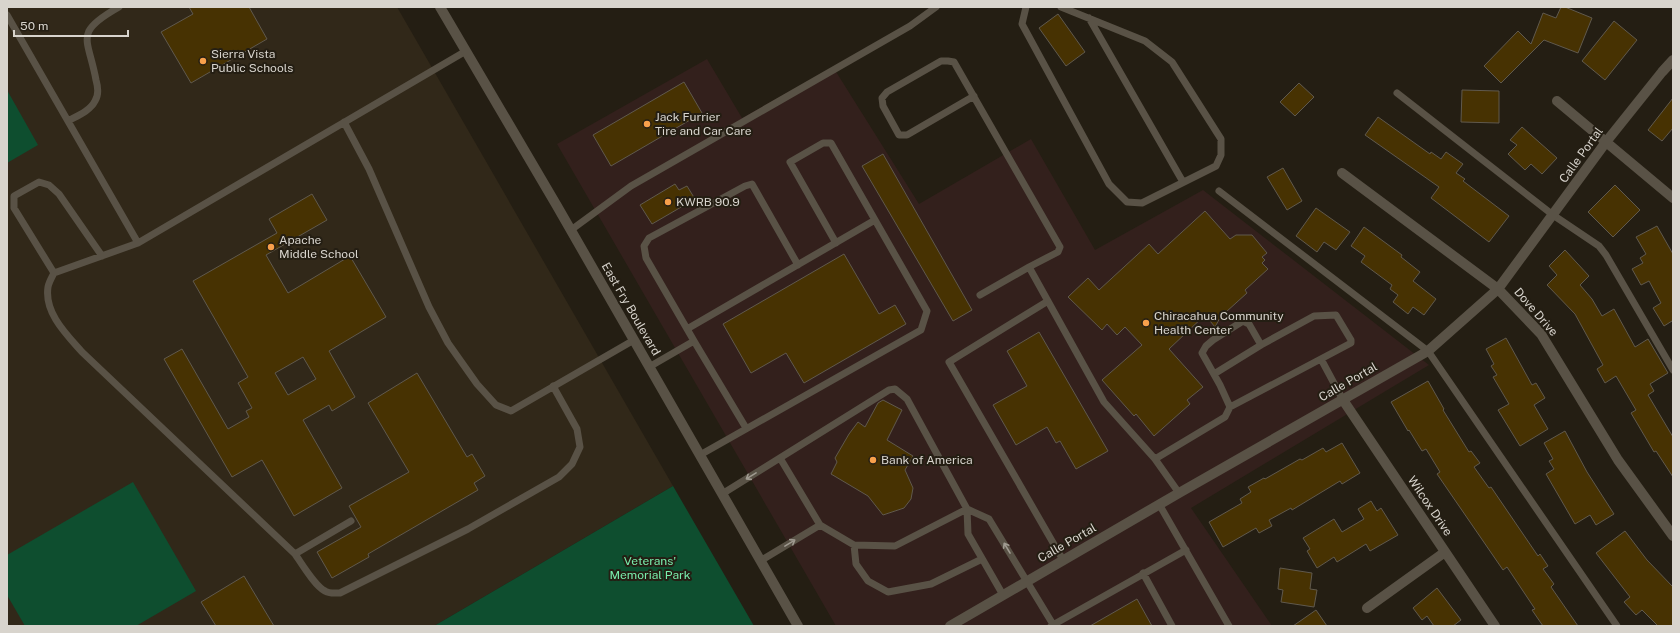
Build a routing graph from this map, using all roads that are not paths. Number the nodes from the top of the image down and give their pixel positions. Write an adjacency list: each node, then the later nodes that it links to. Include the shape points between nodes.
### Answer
1 (119, 7): 13 (lane, via 91,25 87,47 98,94 90,107)
2 (440, 7): 8 (street, East Fry Boulevard)
3 (936, 7): 22 (lane, via 910,26 631,186)
4 (1026, 7): 17 (lane, via 1022,24 1110,184 1127,202 1142,203)
5 (1061, 7): 7 (lane)
6 (7, 15): 13 (lane)
7 (1088, 18): 17 (lane); 17 (lane, via 1145,41 1172,62 1221,139 1221,155 1216,166)
8 (466, 51): 14 (lane); 22 (street, East Fry Boulevard)
9 (1673, 60): 15 (street, Calle Portal)
10 (1397, 93): 20 (lane)
11 (974, 96): 11 (lane, via 906,135 900,135 882,98 887,92 941,61 948,60 954,62); 27 (lane, via 1060,247 1054,255)
12 (1557, 101): 15 (street)
13 (68, 121): 23 (lane)
14 (344, 122): 23 (lane); 41 (lane, via 369,169 429,307 448,343 477,384 496,405 511,411)
15 (1606, 142): 19 (street); 20 (street, Calle Portal)
16 (1342, 173): 29 (street, Dove Drive)
17 (1183, 182)
18 (1219, 191): 36 (lane)
19 (1673, 198)
20 (1553, 215): 29 (street, Calle Portal); 39 (lane, via 1599,246 1606,254)
21 (875, 220): 24 (lane); 24 (lane, via 831,143 823,143 790,162); 44 (lane, via 927,311 921,330)
22 (571, 230): 33 (street, East Fry Boulevard)
23 (138, 243): 25 (lane)
24 (836, 243): 26 (lane)
25 (102, 256): 28 (lane); 28 (lane, via 59,194 49,185 39,182 14,196 14,208)
26 (798, 265): 32 (lane); 32 (lane, via 752,184 650,238 644,246 646,258)
27 (1029, 267): 30 (lane); 31 (lane)
28 (54, 273): 58 (lane, via 48,287 49,302 62,329 82,352)
29 (1498, 289): 36 (street, Calle Portal); 54 (street, Dove Drive, via 1541,334 1618,460)
30 (980, 295)
31 (1048, 301): 47 (lane, via 1104,402); 60 (lane, via 949,362)
32 (687, 329): 34 (lane)
33 (634, 340): 38 (street, East Fry Boulevard); 41 (lane)
34 (694, 341): 38 (lane); 44 (lane)
35 (1261, 345): 37 (lane, via 1314,316 1336,315 1351,343); 40 (lane); 40 (lane, via 1249,324 1243,321 1212,340 1202,353)
36 (1428, 352): 42 (street, Calle Portal); 72 (lane)
37 (1321, 360): 42 (lane); 43 (lane)
38 (649, 367): 45 (street, East Fry Boulevard)
39 (1673, 370)
40 (1214, 374): 43 (lane)
41 (553, 386): 58 (lane, via 577,429 580,447 572,464 559,477 468,530 340,593 332,594 325,591)
42 (1343, 400): 48 (street, Calle Portal); 57 (street, Wilcox Drive)
43 (1230, 407): 47 (lane, via 1225,418)
44 (746, 428): 45 (lane)
45 (700, 455): 49 (street, East Fry Boulevard)
46 (780, 458): 49 (lane, one-way to 49); 51 (lane, via 889,390 895,389 907,399); 53 (lane)
47 (1155, 459): 48 (lane)
48 (1179, 493): 50 (street, Calle Portal)
49 (722, 494): 61 (street, East Fry Boulevard)
50 (1159, 504): 56 (lane); 60 (street, Calle Portal)
51 (967, 509): 55 (lane, via 895,546); 59 (lane, via 968,534); 63 (lane, one-way to 51, via 989,519)
52 (351, 522): 58 (lane)
53 (820, 524): 55 (lane); 61 (lane, one-way to 53)
54 (1673, 536)
55 (854, 545): 59 (lane, via 856,564 868,581 888,592 931,584)
56 (1186, 550): 62 (lane); 70 (lane)
57 (1445, 552): 65 (street); 71 (street, Wilcox Drive)
58 (295, 554)
59 (982, 559): 64 (lane)
60 (1063, 560): 63 (street, Calle Portal)
61 (760, 561): 66 (street, East Fry Boulevard)
62 (1143, 573): 68 (lane); 69 (lane)
63 (1027, 581): 64 (street, Calle Portal); 68 (lane)
64 (1003, 595): 67 (street, Calle Portal)
65 (1367, 608)
66 (798, 626)
67 (950, 626)
68 (1053, 626)
69 (1172, 626)
70 (1230, 626)
71 (1495, 626)
72 (1617, 626)

